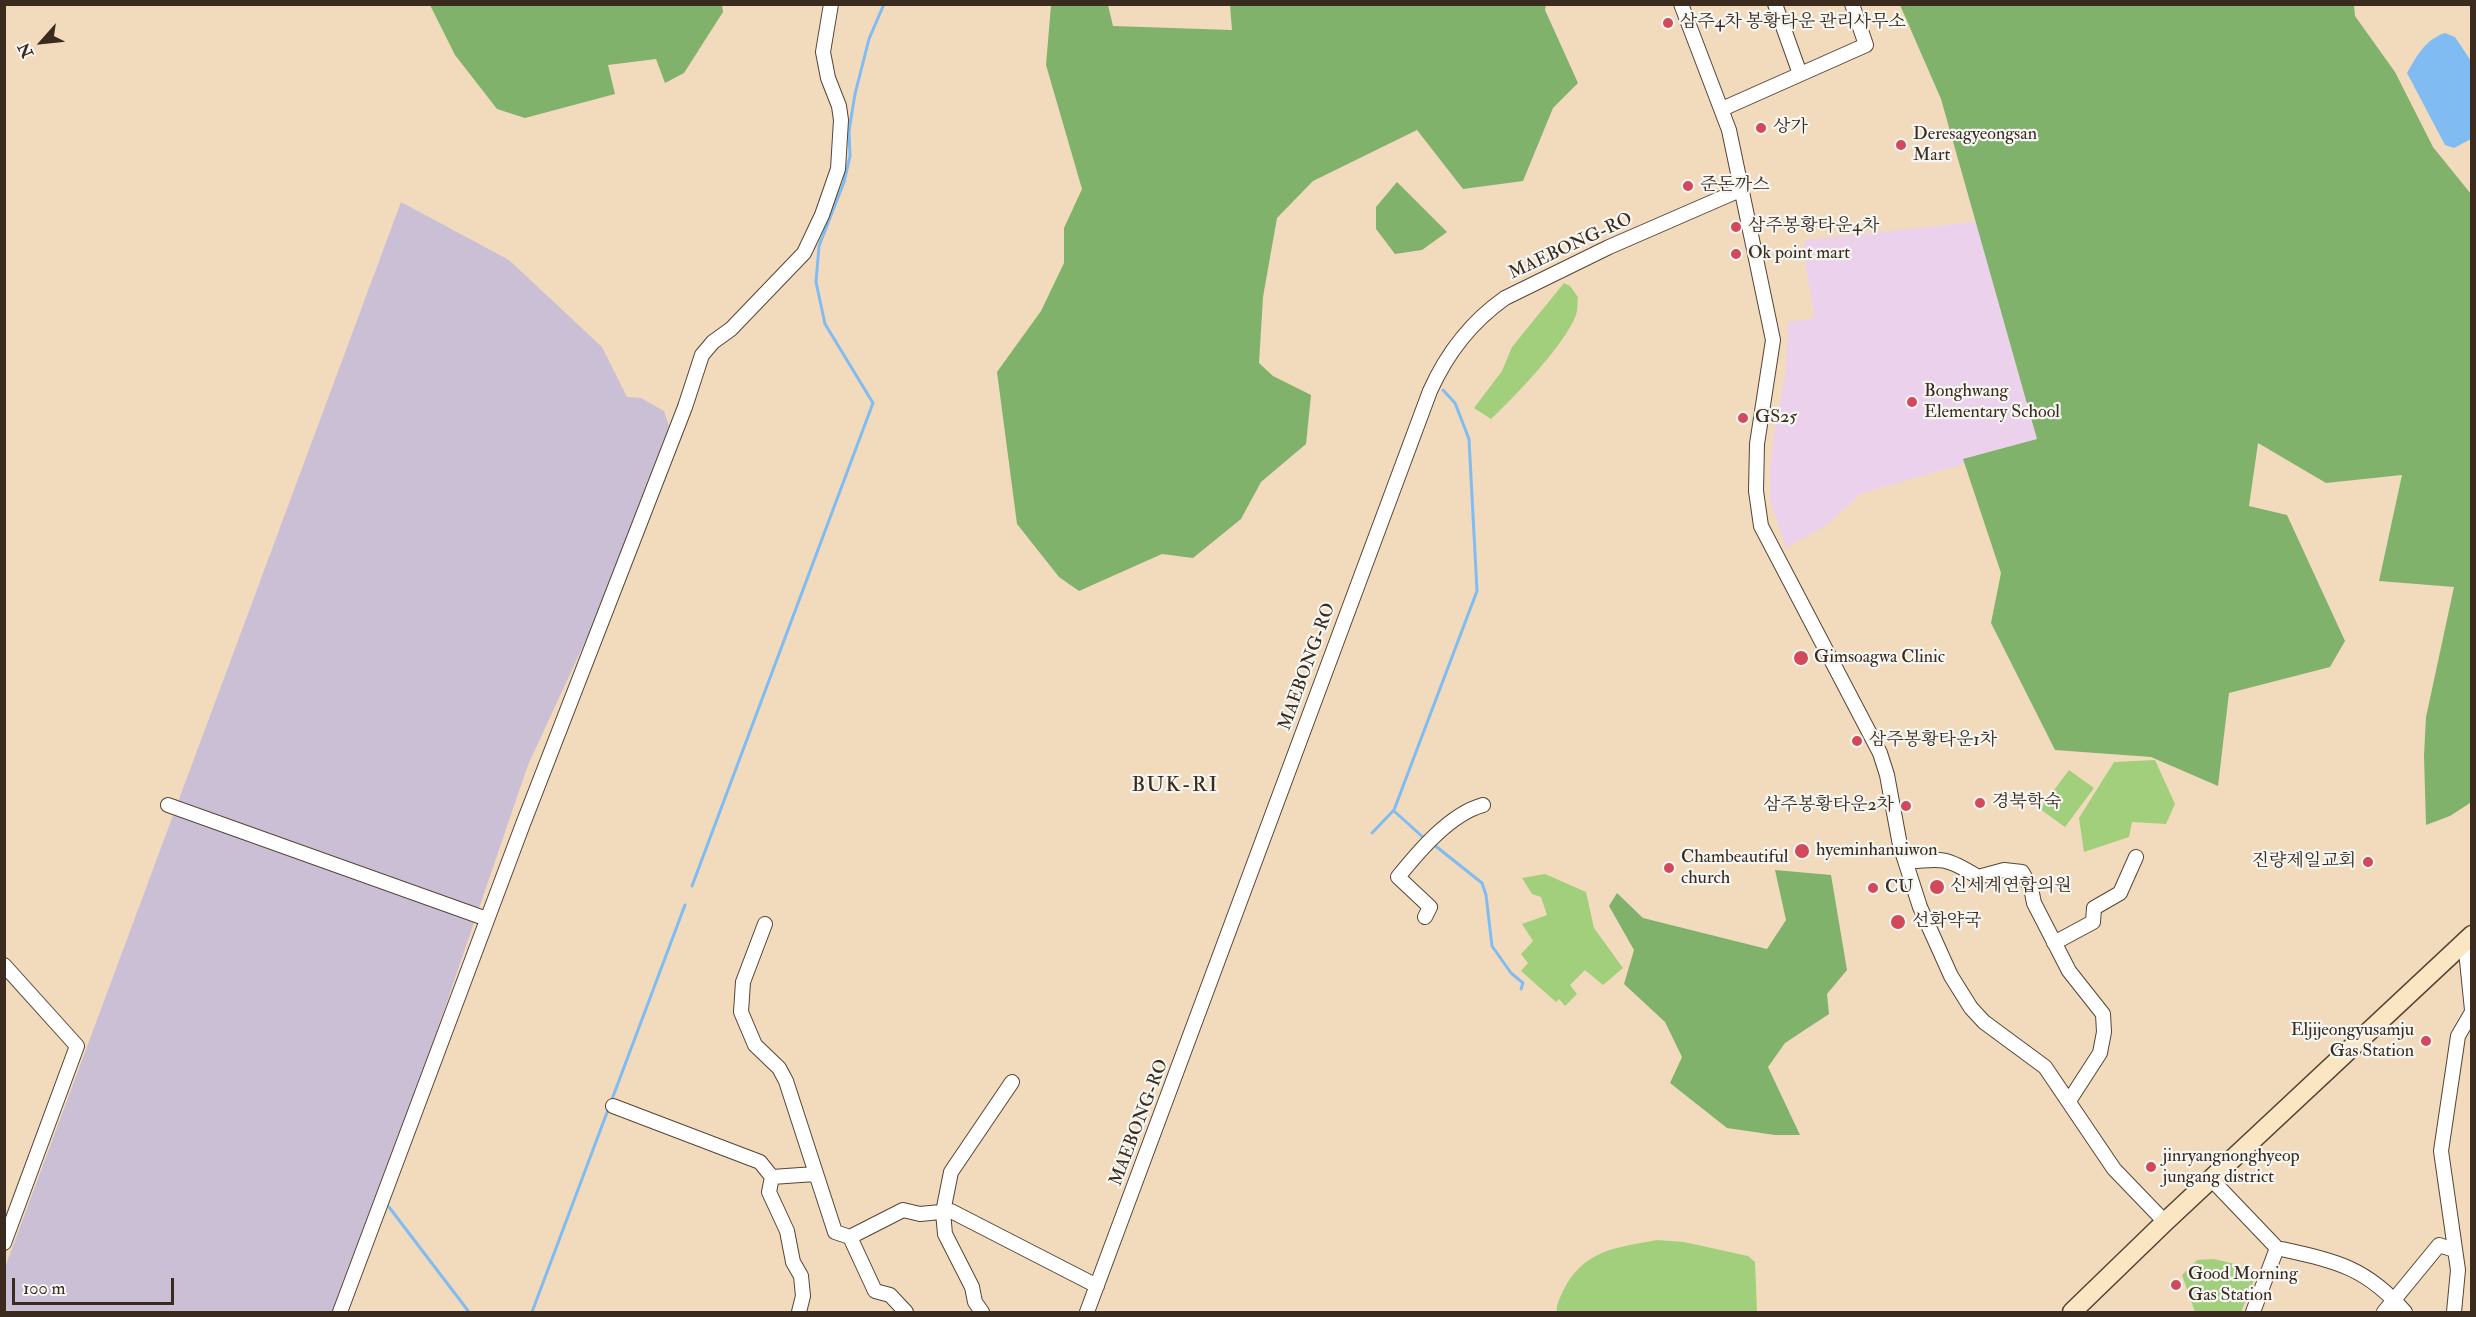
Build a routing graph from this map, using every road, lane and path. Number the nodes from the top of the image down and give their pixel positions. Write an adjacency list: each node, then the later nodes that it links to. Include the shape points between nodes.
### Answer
1 (831, 4): 13 (street, via 824,52 841,120 838,169 822,215 804,253 702,355)
2 (1681, 4): 6 (street)
3 (1775, 4): 5 (street)
4 (1852, 4): 5 (street, via 1866,45)
5 (1800, 74): 6 (street)
6 (1722, 109): 7 (street)
7 (1740, 190): 11 (street, via 1773,340 1757,444 1761,526 1880,753); 31 (street, MAEBONG-RO, via 1506,298 1465,332 1436,377)
8 (168, 805): 13 (street)
9 (1483, 806): 12 (street, via 1469,809 1427,843 1398,877)
10 (2136, 857): 16 (street, via 2120,893 2094,908 2093,922)
11 (1906, 862): 16 (street, via 1940,858 1977,877 2004,870 2022,872); 20 (street, via 1941,956 1971,1008 1996,1033 2045,1067)
12 (1427, 912)
13 (487, 919): 33 (street)
14 (765, 924): 22 (street, via 742,982 741,1012 755,1045 779,1068 786,1081)
15 (2468, 938): 18 (street); 24 (street)
16 (2054, 943): 20 (street, via 2069,971 2103,1014 2100,1053)
17 (4, 965): 28 (street, via 77,1046)
18 (2472, 1011): 30 (street, via 2458,1036 2441,1151)
19 (1012, 1082): 25 (street, via 951,1172)
20 (2069, 1101): 26 (street, via 2114,1168)
21 (613, 1106): 23 (street, via 760,1162)
22 (815, 1174): 23 (street); 27 (street, via 835,1232)
23 (772, 1177): 34 (street, via 769,1192 801,1276 803,1296)
24 (2211, 1179): 26 (street); 29 (street)
25 (943, 1212): 27 (street, via 921,1214 903,1210); 31 (street, via 951,1211); 36 (street, via 945,1234)
26 (2165, 1222): 38 (street)
27 (850, 1238): 35 (street, via 875,1291 890,1295)
28 (4, 1243)
29 (2277, 1248): 32 (street, via 2354,1269); 39 (street)
30 (2454, 1250): 32 (street, via 2439,1245); 42 (street, via 2458,1270)
31 (1097, 1286): 37 (street, MAEBONG-RO)
32 (2395, 1301): 40 (street); 41 (street)
33 (340, 1312)
34 (799, 1312)
35 (906, 1312)
36 (982, 1312)
37 (1087, 1312)
38 (2072, 1312)
39 (2253, 1312)
40 (2384, 1312)
41 (2405, 1312)
42 (2454, 1312)

